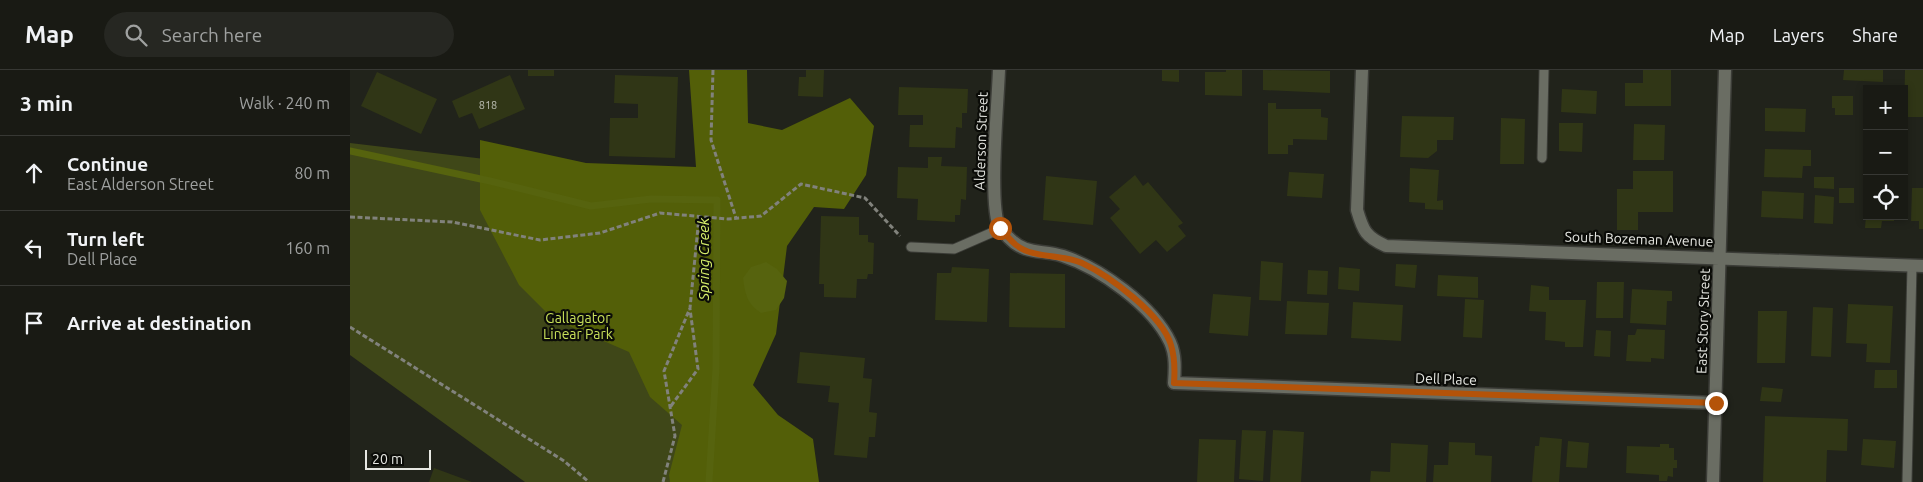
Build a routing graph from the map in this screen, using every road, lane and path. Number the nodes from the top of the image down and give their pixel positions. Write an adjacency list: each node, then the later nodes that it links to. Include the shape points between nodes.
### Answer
1 (713, 70): 9 (path, via 711,140)
2 (999, 70): 10 (street, Alderson Street, via 994,197)
3 (1362, 70): 12 (street, South Bozeman Avenue, via 1357,210 1370,238 1386,246)
4 (1544, 70): 6 (lane)
5 (1725, 70): 12 (street, East Story Street)
6 (1542, 158)
7 (350, 217): 8 (path, via 452,222 540,240 600,233 660,212)
8 (699, 217): 9 (path); 14 (path)
9 (736, 218): 11 (path, via 762,216 801,184 865,198)
10 (1000, 228): 11 (lane, via 954,249); 16 (street, Dell Place, via 1017,246 1083,263 1125,291 1161,327 1171,343 1174,383)
11 (911, 248)
12 (1720, 257): 13 (street, South Bozeman Avenue); 16 (street, East Story Street)
13 (1918, 266): 21 (lane)
14 (690, 308): 17 (path, via 664,371); 17 (path, via 698,369)
15 (350, 327): 18 (path, via 564,461)
16 (1716, 403): 20 (street, East Story Street)
17 (670, 406): 19 (path, via 675,436)
18 (589, 482)
19 (662, 482)
20 (1713, 482)
21 (1907, 482)

